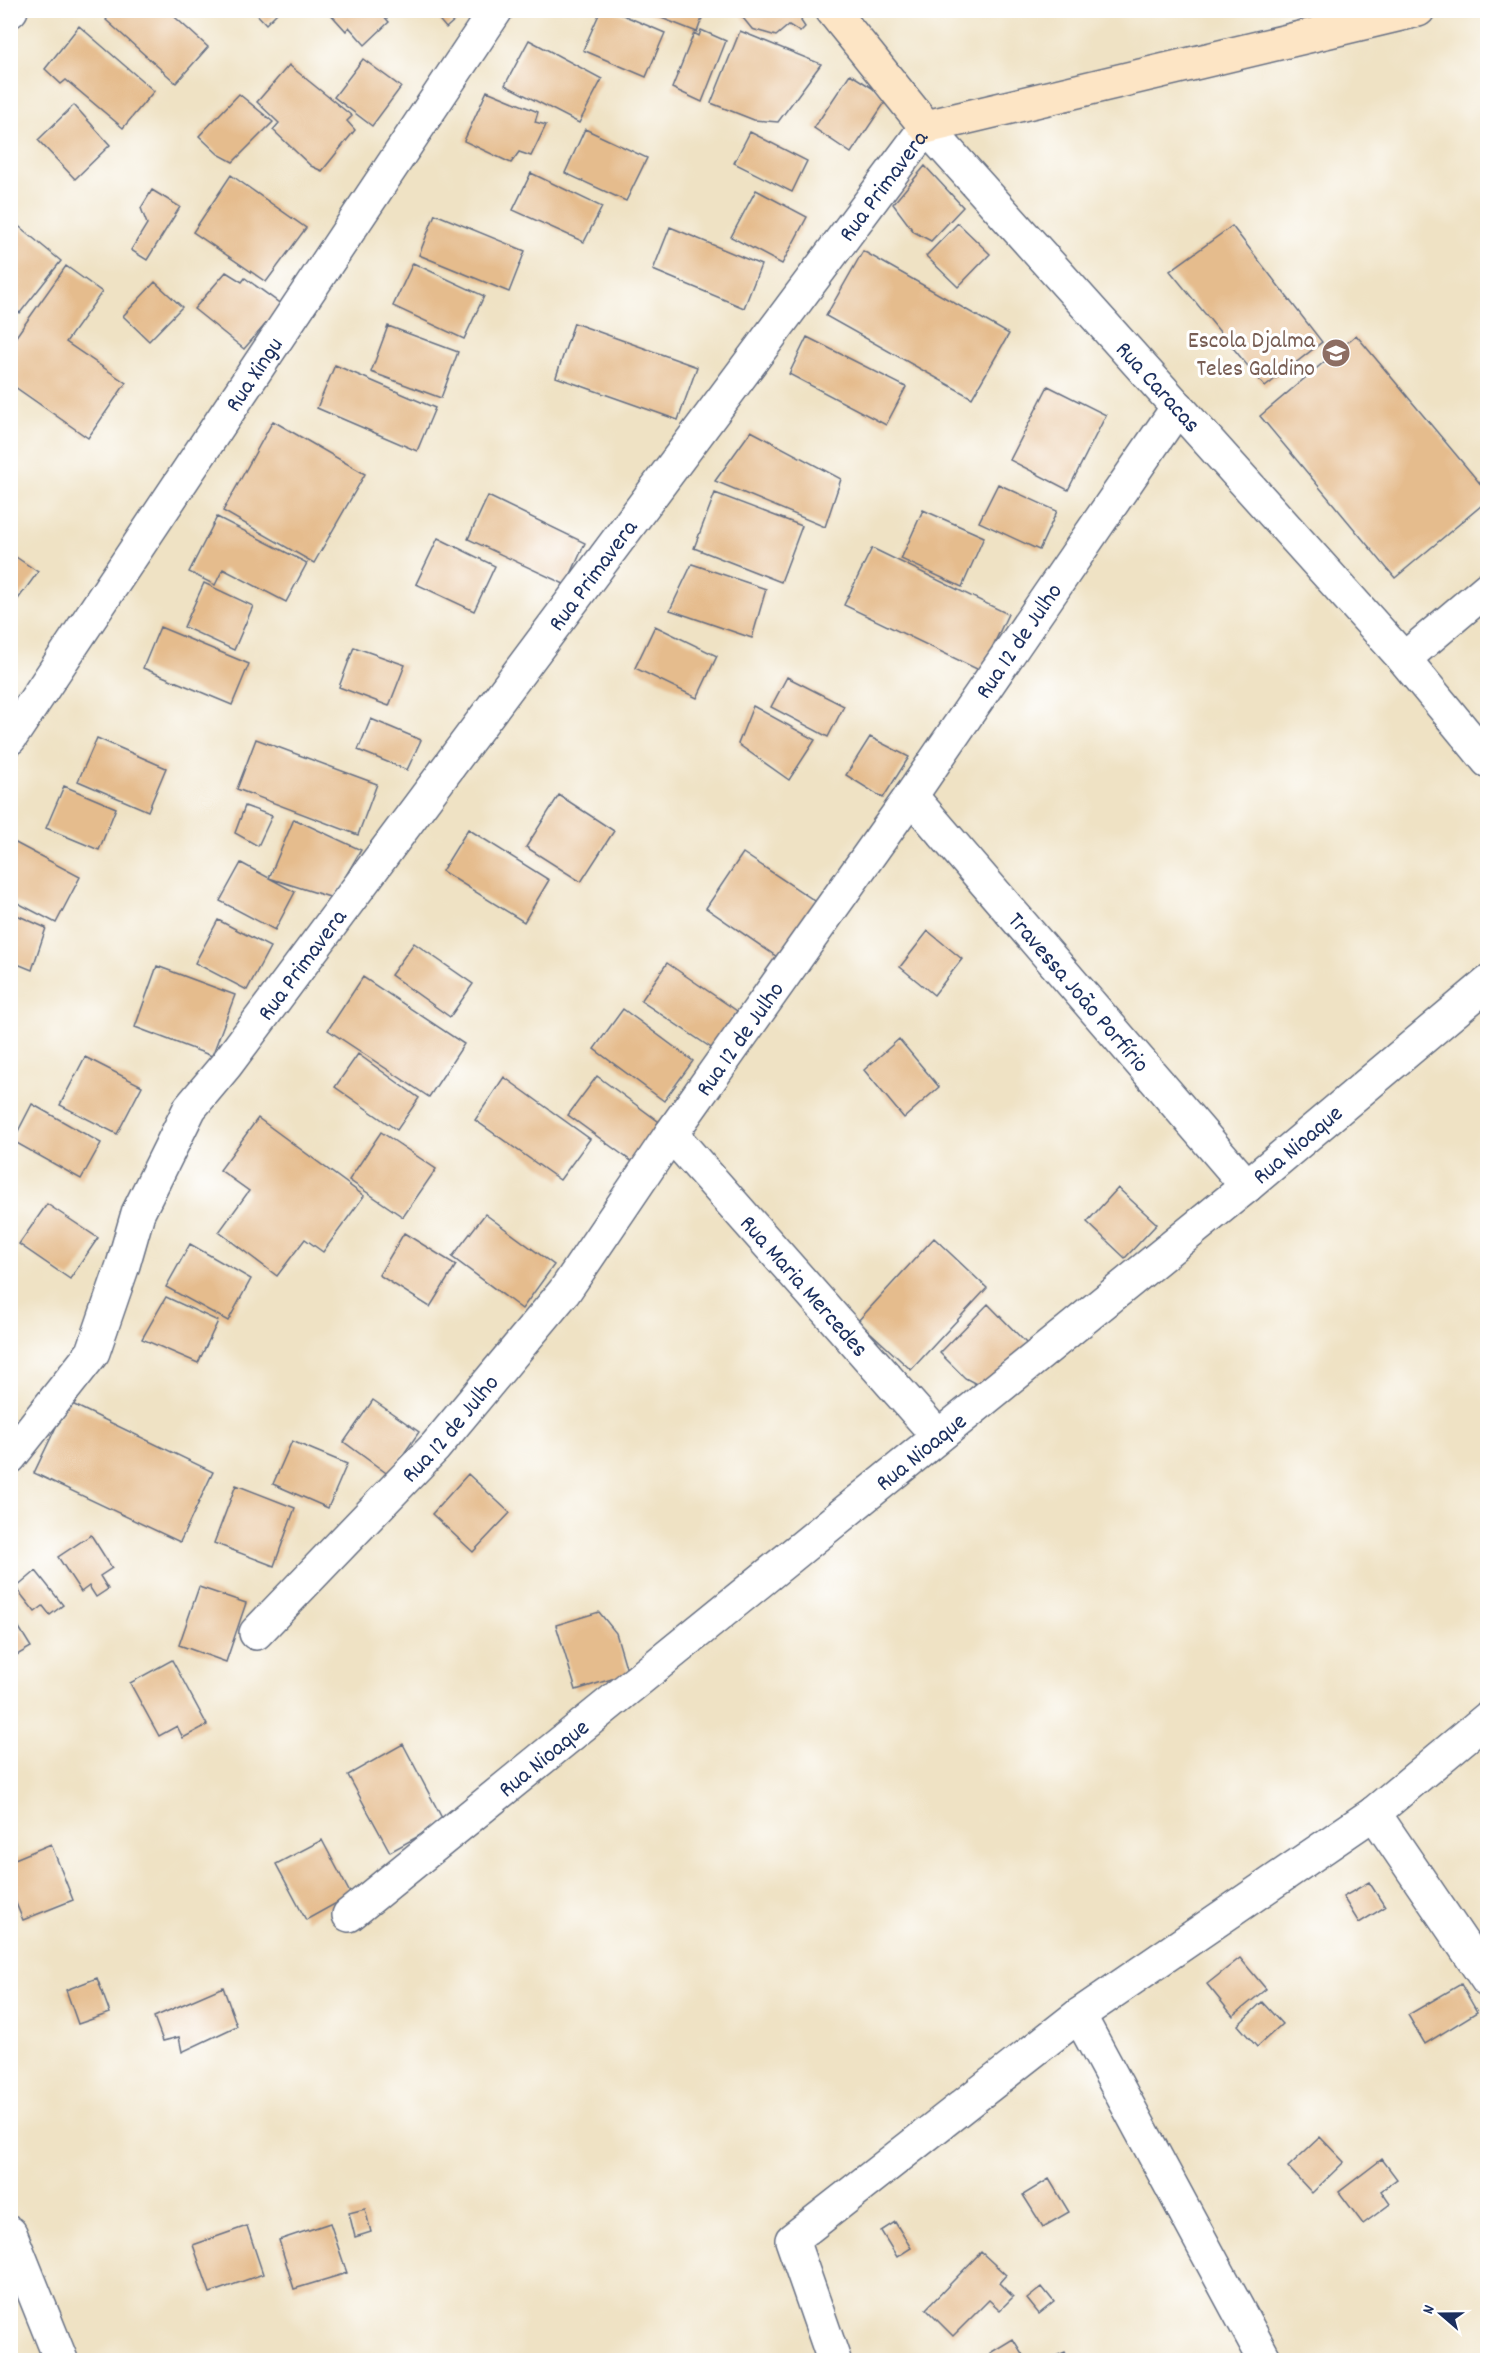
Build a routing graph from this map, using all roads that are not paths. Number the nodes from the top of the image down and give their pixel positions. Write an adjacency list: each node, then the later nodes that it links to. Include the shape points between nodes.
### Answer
1 (496, 10): 8 (street, Rua Xingu)
2 (832, 10): 4 (street, Rua Caracas)
3 (1418, 10): 4 (street, Rua Primavera)
4 (926, 127): 5 (street, Rua Caracas); 15 (street, Rua Primavera, via 190,1108 138,1213 93,1352)
5 (1178, 407): 7 (street, Rua Caracas); 10 (street, Rua 12 de Julho)
6 (1488, 588): 7 (street)
7 (1404, 659): 9 (street, Rua Caracas)
8 (10, 738)
9 (1488, 761)
10 (911, 796): 12 (street, Rua 12 de Julho); 13 (street, Travessa João Porfírio)
11 (1488, 983): 13 (street, Rua Nioaque)
12 (671, 1134): 14 (street, Rua Maria Mercedes); 16 (street, Rua 12 de Julho, via 564,1292 443,1438)
13 (1247, 1186): 14 (street, Rua Nioaque)
14 (938, 1436): 19 (street, Rua Nioaque)
15 (10, 1457)
16 (256, 1633)
17 (1488, 1718): 18 (street)
18 (1374, 1813): 20 (street); 21 (street)
19 (349, 1915)
20 (1488, 1981)
21 (1079, 2015): 24 (street, via 792,2240); 25 (street)
22 (10, 2233): 23 (street)
23 (61, 2361)
24 (834, 2361)
25 (1265, 2361)

